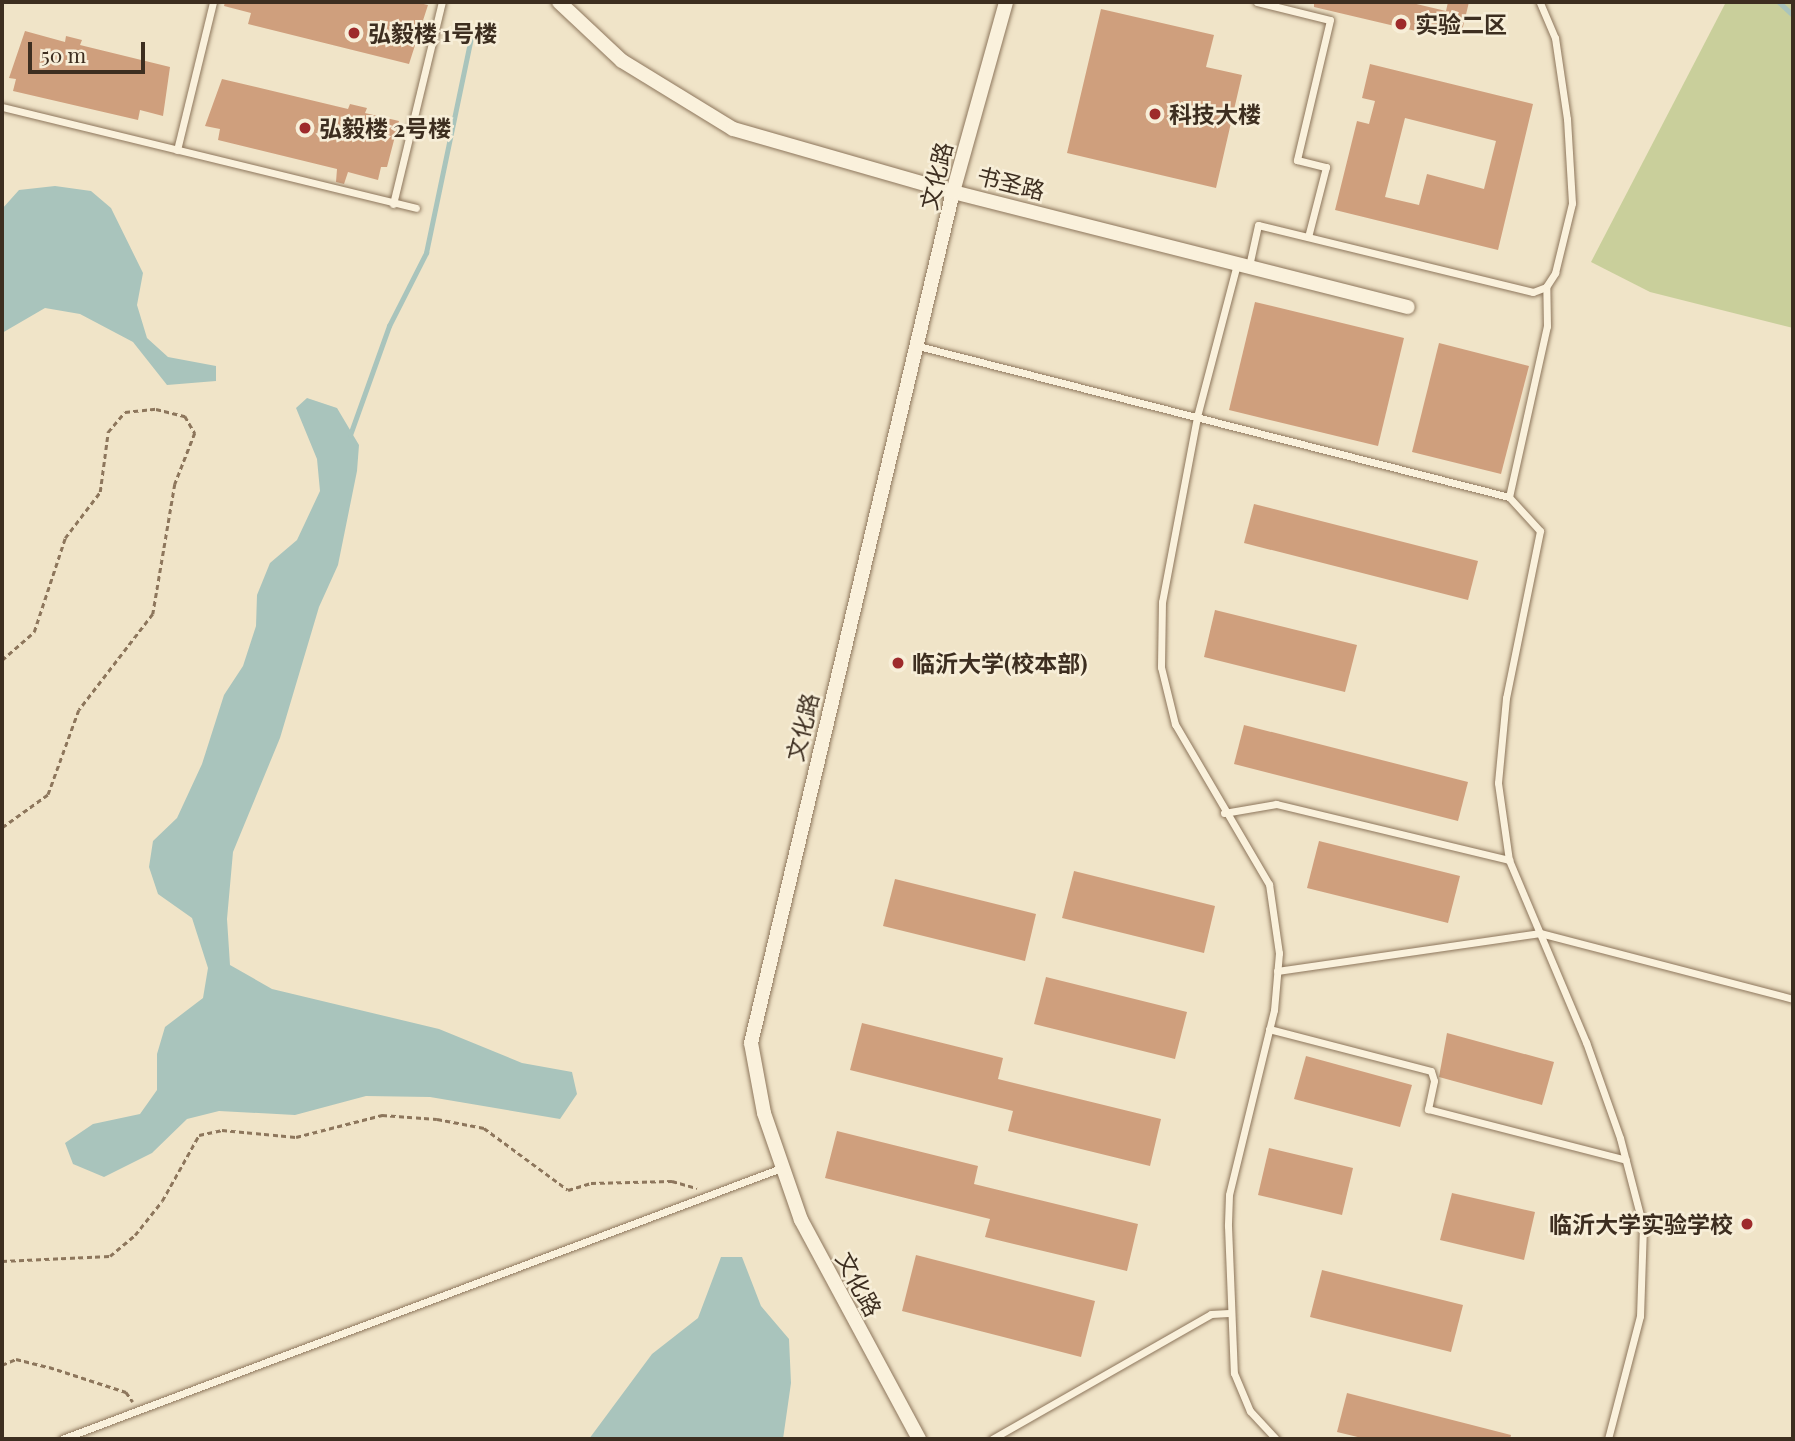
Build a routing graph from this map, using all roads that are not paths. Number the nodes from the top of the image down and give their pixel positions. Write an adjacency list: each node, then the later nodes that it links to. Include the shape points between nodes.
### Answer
1 (213, 2): 8 (lane)
2 (442, 2): 10 (lane)
3 (559, 2): 9 (street, 书圣路, via 622,61 733,129)
4 (1006, 2): 9 (street, 文化路)
5 (1257, 2): 12 (lane, via 1330,20 1297,160 1326,167)
6 (1540, 2): 14 (lane, via 1555,38 1567,119 1572,202 1555,273)
7 (2, 107): 8 (lane)
8 (177, 150): 10 (lane)
9 (953, 192): 13 (street, 书圣路); 16 (street, 文化路)
10 (393, 204): 11 (lane)
11 (416, 208)
12 (1308, 237): 13 (lane, via 1258,225); 14 (lane, via 1533,292)
13 (1243, 265): 15 (street, 书圣路); 17 (lane)
14 (1546, 287): 18 (lane, via 1547,326)
15 (1408, 307)
16 (918, 346): 17 (lane); 26 (street, 文化路, via 751,1043 754,1078)
17 (1197, 417): 18 (lane); 19 (lane, via 1162,602 1161,667 1175,724)
18 (1509, 497): 20 (lane, via 1540,531 1506,698 1498,783)
19 (1224, 813): 20 (lane, via 1276,804); 22 (lane, via 1269,884)
20 (1509, 860): 21 (lane)
21 (1540, 933): 22 (lane); 23 (lane); 25 (lane, via 1586,1042)
22 (1277, 971): 24 (lane)
23 (1793, 999)
24 (1269, 1030): 25 (lane, via 1431,1071 1434,1081 1428,1109); 27 (lane, via 1229,1195)
25 (1626, 1160): 32 (lane, via 1643,1226 1640,1316)
26 (781, 1168): 28 (lane); 29 (street, 文化路, via 821,1266)
27 (1229, 1313): 30 (lane, via 1211,1314); 31 (lane, via 1234,1373 1250,1411)
28 (62, 1439)
29 (919, 1439)
30 (992, 1439)
31 (1276, 1439)
32 (1608, 1439)

